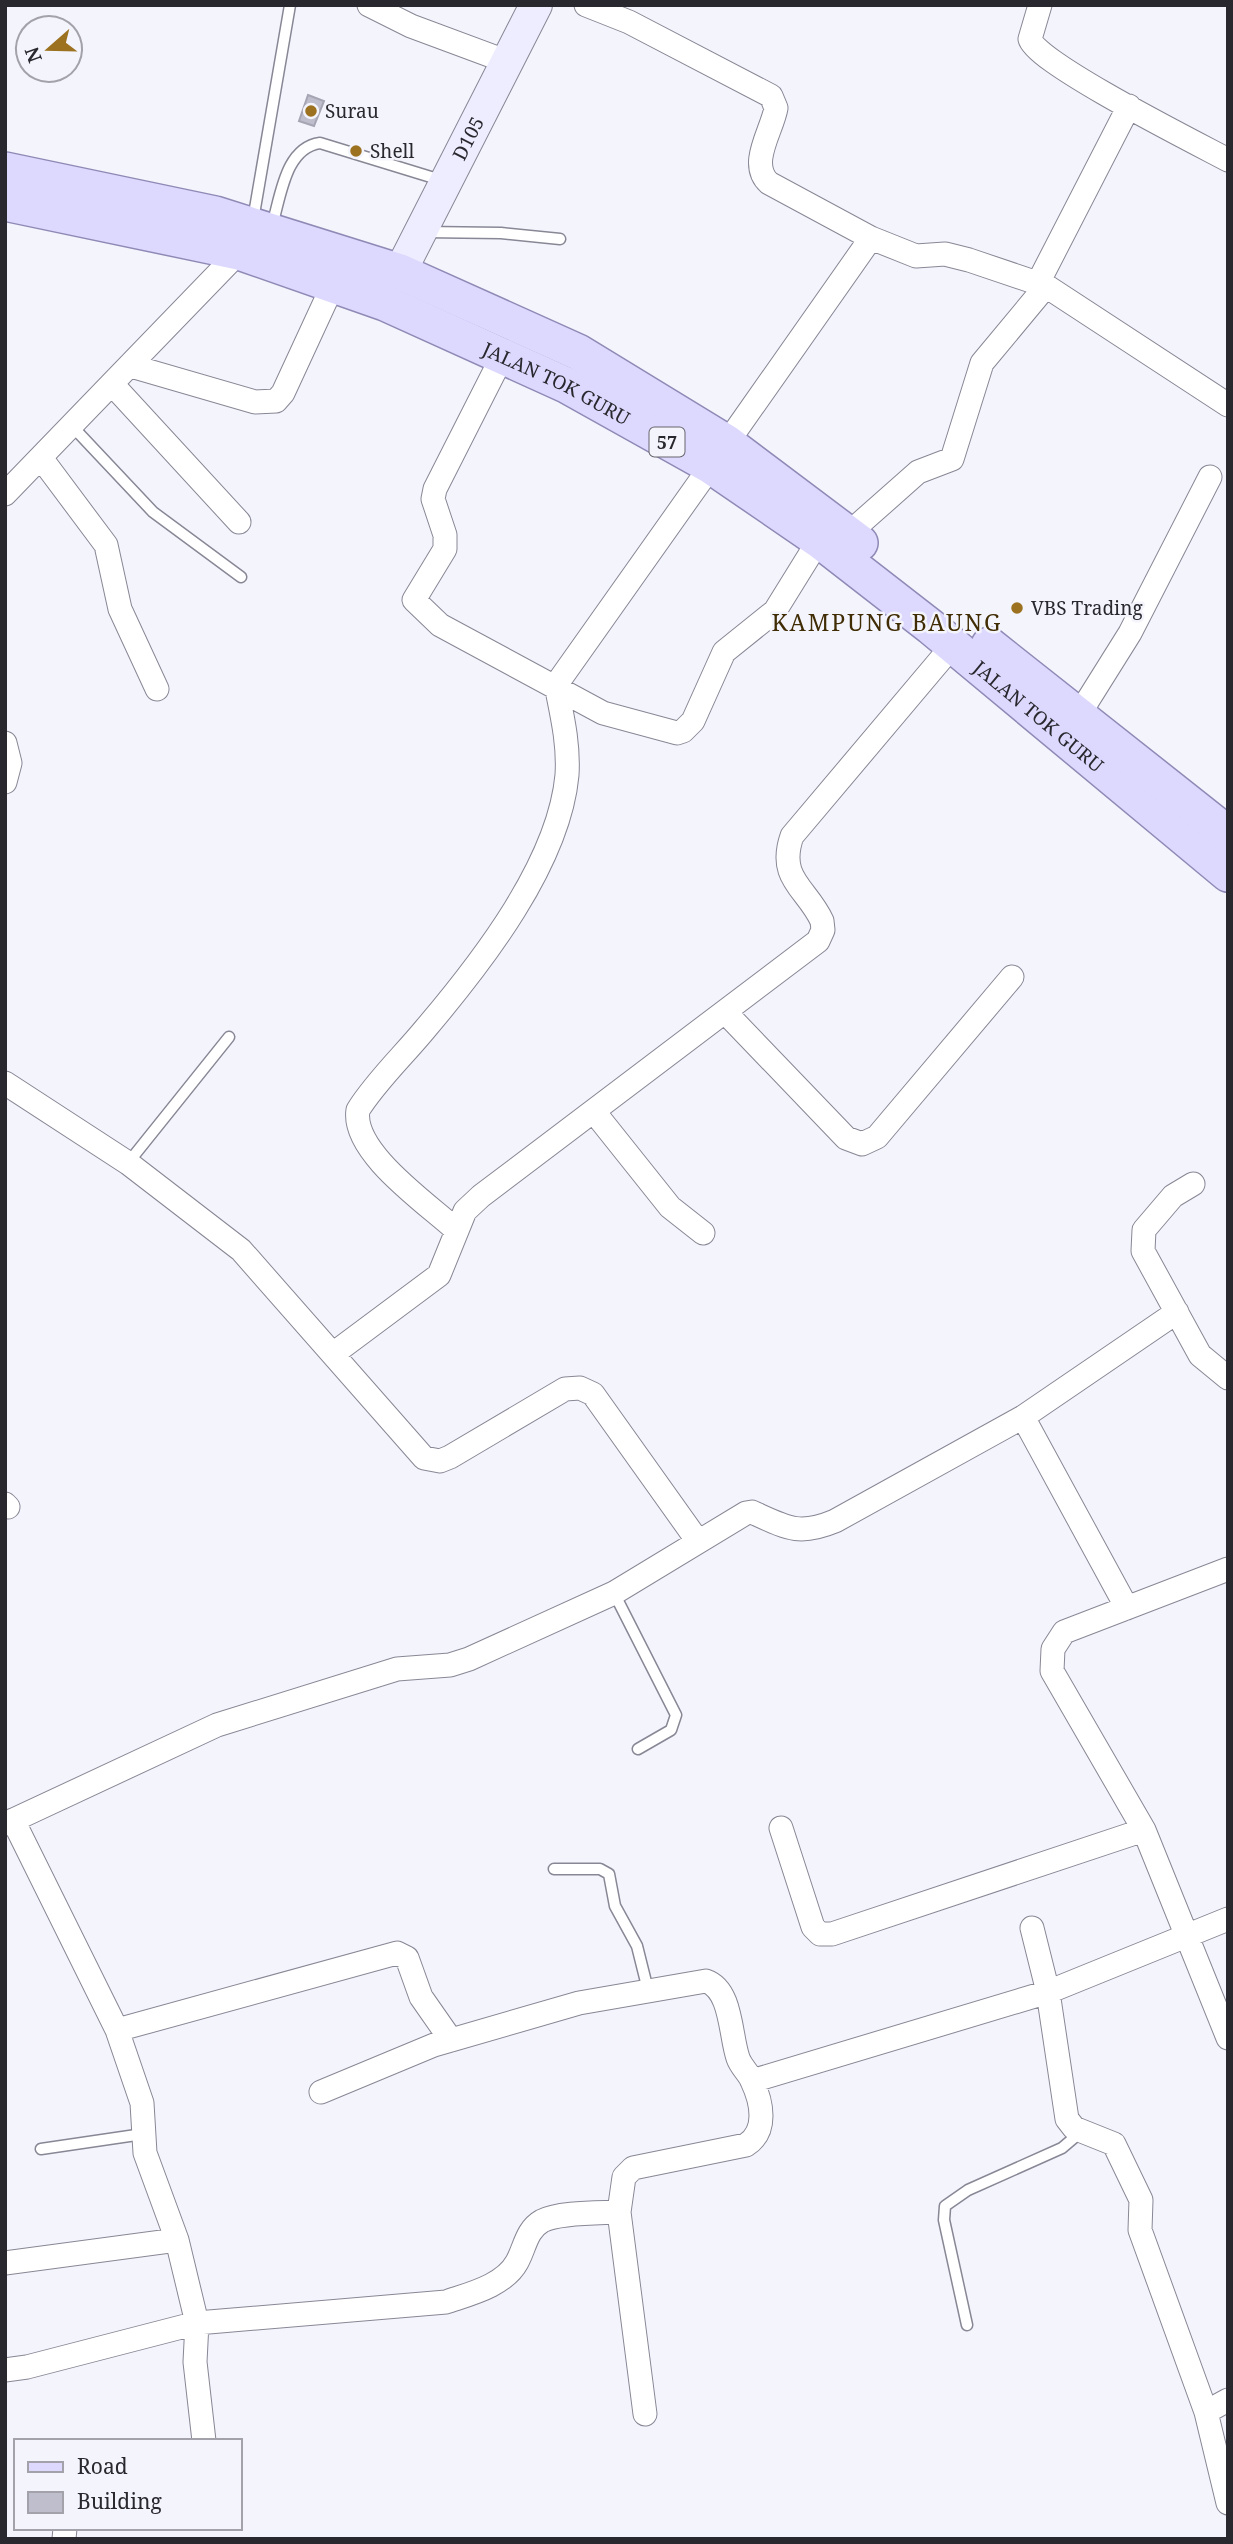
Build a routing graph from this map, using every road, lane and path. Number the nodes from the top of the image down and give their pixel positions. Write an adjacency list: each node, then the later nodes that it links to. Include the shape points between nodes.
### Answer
1 (290, 5): 14 (lane)
2 (369, 5): 6 (street)
3 (536, 5): 6 (street, D105)
4 (586, 5): 15 (street, via 629,22 771,96 776,108 760,160 762,176)
5 (1040, 5): 7 (street, via 1031,34 1033,48)
6 (508, 62): 10 (street, D105)
7 (1129, 106): 8 (street); 19 (street)
8 (1228, 160)
9 (5, 170): 11 (main road, JALAN TOK GURU / 57)
10 (447, 182): 13 (street, D105); 14 (lane, via 320,143 309,145 294,157)
11 (150, 201): 14 (main road, JALAN TOK GURU / 57, via 215,214); 17 (main road, via 152,216 163,229)
12 (5, 202): 17 (main road, JALAN TOK GURU / 57)
13 (421, 232): 16 (lane); 18 (street, D105)
14 (254, 237): 17 (main road, JALAN TOK GURU / 57); 18 (main road, JALAN TOK GURU / 57); 20 (main road, JALAN TOK GURU / 57); 22 (street)
15 (871, 238): 19 (street, via 916,256 945,254); 26 (street)
16 (560, 239)
17 (192, 242)
18 (400, 272): 26 (main road, JALAN TOK GURU / 57, via 578,352)
19 (1042, 285): 24 (street); 31 (street, via 982,363 952,459 918,471)
20 (332, 287): 21 (main road, JALAN TOK GURU / 57, via 385,303); 22 (street, via 276,401 255,402)
21 (503, 355): 26 (main road, JALAN TOK GURU / 57); 34 (street, via 435,489 433,499 446,544 414,600 440,625)
22 (131, 366): 23 (street)
23 (112, 384): 25 (street); 30 (street)
24 (1228, 405)
25 (72, 426): 27 (street); 32 (lane, via 156,515)
26 (719, 455): 31 (main road, JALAN TOK GURU / 57); 34 (street)
27 (41, 457): 29 (street); 35 (street, via 106,545 120,609)
28 (1210, 477): 36 (street, via 1130,633)
29 (5, 494)
30 (239, 522)
31 (833, 537): 33 (main road, JALAN TOK GURU / 57); 34 (street, via 775,611 724,652 693,721 683,731 669,732 603,713); 36 (main road, JALAN TOK GURU / 57)
32 (241, 577)
33 (953, 645): 40 (main road, JALAN TOK GURU / 57); 42 (street, via 792,836 789,869 822,922 818,940)
34 (556, 685): 48 (street, via 567,751 555,827 483,960 358,1115 371,1153)
35 (157, 689)
36 (1078, 716): 39 (main road, JALAN TOK GURU / 57)
37 (5, 743): 38 (street, via 10,764)
38 (5, 782)
39 (1228, 834)
40 (1228, 874)
41 (1012, 977): 42 (street, via 877,1137 862,1144 846,1138)
42 (726, 1013): 45 (street)
43 (229, 1037): 46 (lane)
44 (5, 1083): 46 (street)
45 (595, 1113): 48 (street, via 481,1196 465,1211); 49 (street, via 670,1207)
46 (128, 1163): 51 (street, via 241,1250)
47 (1193, 1184): 50 (street, via 1172,1196 1142,1238 1143,1251)
48 (456, 1230): 51 (street, via 432,1282)
49 (703, 1233)
50 (1177, 1312): 52 (street, via 1203,1358); 53 (street)
51 (333, 1354): 54 (street, via 413,1449 432,1461 450,1457 565,1389 580,1388 593,1394)
52 (1228, 1378)
53 (1024, 1417): 54 (street, via 814,1530 786,1528 752,1512); 57 (street)
54 (698, 1540): 56 (street)
55 (1228, 1569): 57 (street)
56 (614, 1593): 58 (lane, via 676,1715 671,1730); 59 (street, via 460,1662 397,1669 217,1725)
57 (1127, 1608): 61 (street, via 1064,1632 1053,1648 1052,1671)
58 (638, 1749)
59 (9, 1822): 68 (street)
60 (781, 1828): 61 (street, via 813,1927 820,1934 832,1934)
61 (1143, 1830): 65 (street)
62 (554, 1869): 66 (lane, via 600,1868 609,1874 615,1906 637,1946)
63 (1228, 1919): 65 (street)
64 (1032, 1928): 67 (street)
65 (1187, 1937): 67 (street); 69 (street)
66 (648, 1990): 70 (street, via 579,2003); 71 (street, via 699,1981 713,1984 722,1995 739,2060)
67 (1048, 1992): 71 (street); 73 (street, via 1065,2113 1070,2124)
68 (117, 2029): 70 (street, via 397,1953 407,1958 421,1997); 74 (street, via 142,2103)
69 (1228, 2038)
70 (451, 2040): 72 (street)
71 (752, 2081): 76 (street, via 761,2126 750,2143 633,2168 624,2177)
72 (321, 2092)
73 (1082, 2131): 80 (lane, via 1062,2148 968,2190 945,2206 944,2220); 83 (street, via 1114,2144 1140,2195 1140,2230)
74 (143, 2134): 75 (lane); 77 (street, via 149,2169)
75 (41, 2149)
76 (618, 2211): 79 (street, via 542,2221 528,2235 516,2264 505,2276 446,2302); 84 (street)
77 (177, 2240): 78 (street); 79 (street)
78 (5, 2263)
79 (197, 2323): 81 (street); 85 (street, via 195,2362)
80 (967, 2325)
81 (5, 2370)
82 (1228, 2400): 83 (street)
83 (1206, 2412): 86 (street)
84 (645, 2414)
85 (204, 2439)
86 (1228, 2503)

